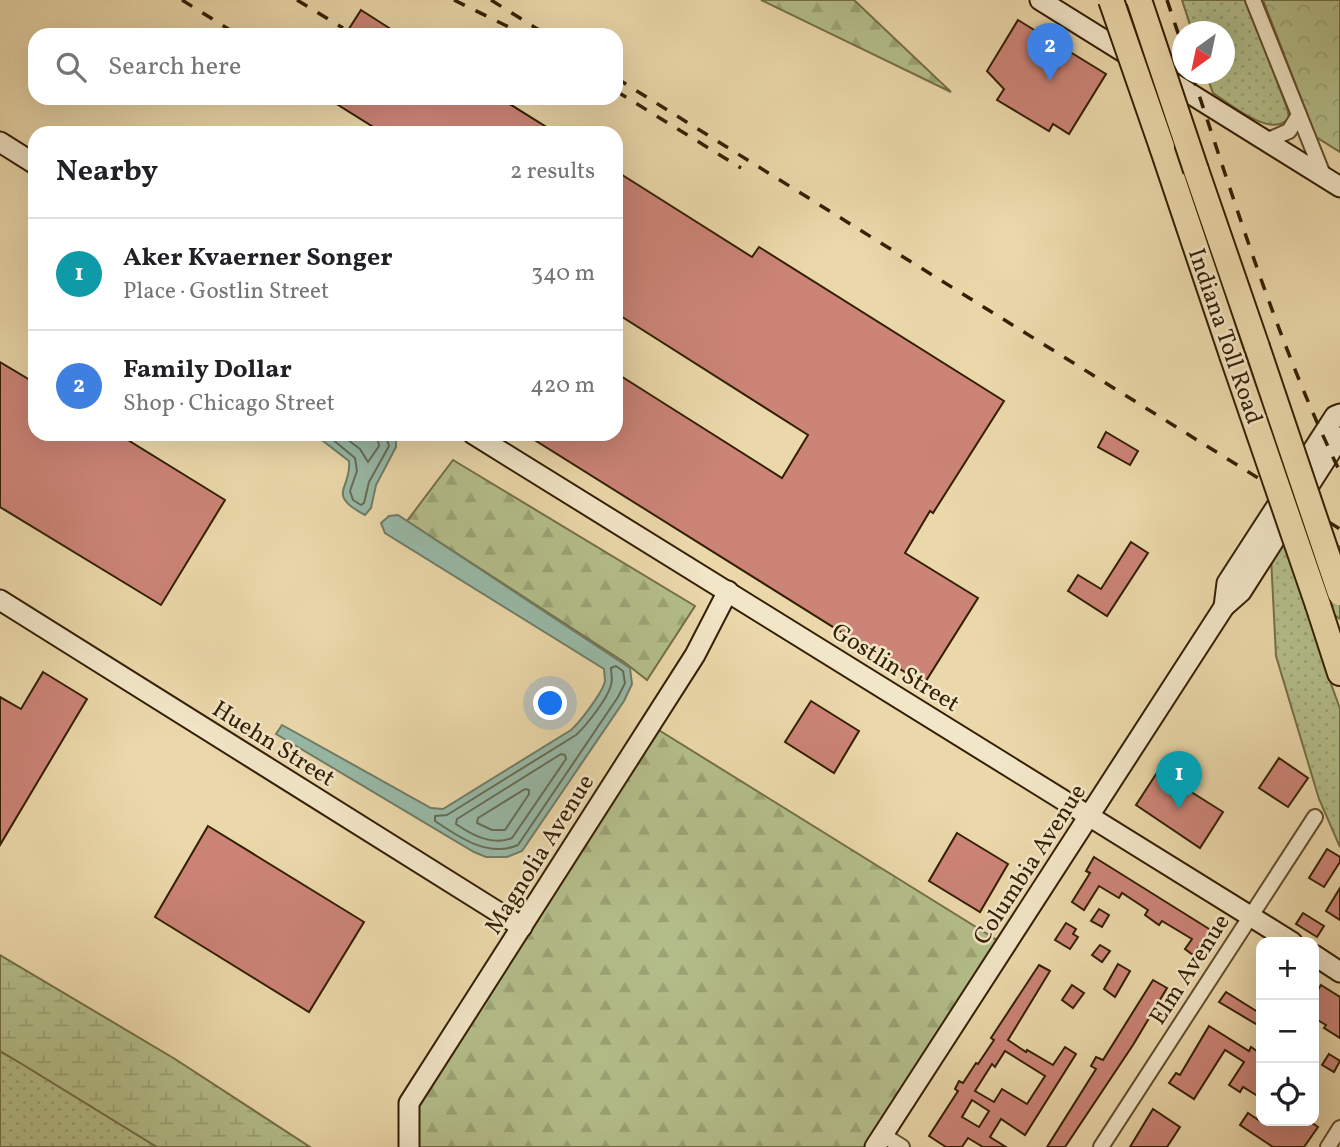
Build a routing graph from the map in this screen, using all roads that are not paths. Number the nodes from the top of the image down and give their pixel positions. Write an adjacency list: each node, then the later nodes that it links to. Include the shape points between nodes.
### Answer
1 (1040, 0): 6 (street)
2 (1111, 0): 17 (highway, Indiana Toll Road, bridge)
3 (1139, 0): 14 (highway, Indiana Toll Road, bridge)
4 (1252, 0): 5 (street)
5 (1299, 115): 6 (street, via 1289,131); 9 (street)
6 (1266, 141): 9 (street)
7 (0, 142): 8 (street)
8 (28, 160)
9 (1332, 182)
10 (1340, 414): 16 (street, Columbia Avenue, via 1227,583)
11 (1340, 437): 16 (street, Columbia Avenue, via 1241,592)
12 (484, 441): 13 (street, Gostlin Street)
13 (728, 591): 18 (street, Gostlin Street); 21 (street, Magnolia Avenue, via 695,655)
14 (1340, 593)
15 (0, 600): 21 (street, Huehn Street)
16 (1224, 607): 18 (street, Columbia Avenue)
17 (1340, 673)
18 (1089, 816): 20 (street, Gostlin Street); 26 (street, Columbia Avenue)
19 (1315, 817): 20 (street, Elm Avenue)
20 (1250, 916): 22 (street, Gostlin Street); 29 (street, Elm Avenue)
21 (522, 927): 27 (street, Magnolia Avenue, via 409,1103)
22 (1285, 937)
23 (1319, 958): 24 (street)
24 (1340, 972)
25 (1340, 1128): 30 (street)
26 (879, 1141): 28 (street)
27 (409, 1147)
28 (902, 1147)
29 (1101, 1147)
30 (1328, 1147)

